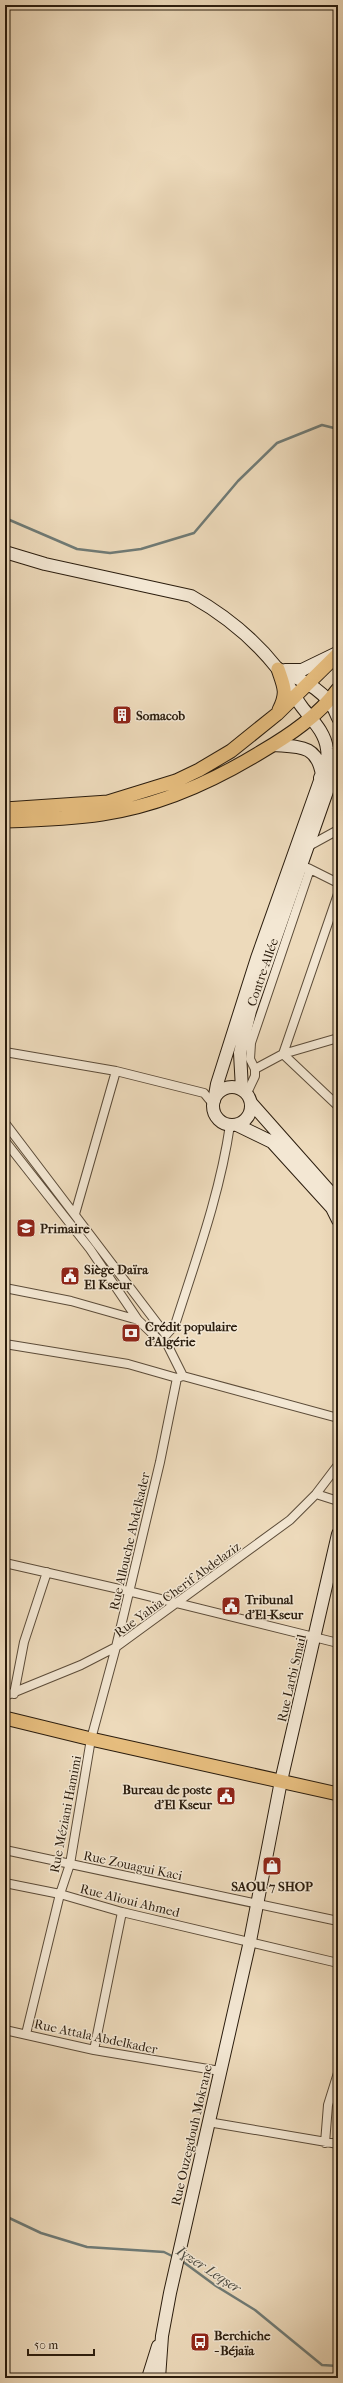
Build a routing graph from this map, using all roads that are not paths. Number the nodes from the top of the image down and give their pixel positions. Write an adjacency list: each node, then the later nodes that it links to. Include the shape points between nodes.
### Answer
1 (5, 552): 3 (main road, via 45,564 191,596 233,624)
2 (338, 653): 3 (main road, via 302,670); 4 (main road)
3 (278, 669): 4 (main road); 6 (main road); 8 (main road, via 286,691)
4 (310, 683): 6 (main road); 7 (main road)
5 (338, 689): 7 (main road)
6 (295, 697): 8 (main road); 10 (main road)
7 (329, 701): 9 (main road); 10 (main road)
8 (277, 714): 14 (main road, via 231,751 176,781 108,802)
9 (338, 718)
10 (311, 719): 11 (main road); 13 (main road, via 319,728 328,750 328,759)
11 (273, 745): 13 (main road, via 303,748 310,752 320,764); 15 (main road, via 231,770 160,800 102,814)
12 (338, 760): 17 (main road)
13 (320, 778): 27 (main road, via 257,958 217,1084)
14 (5, 809)
15 (5, 821)
16 (338, 830): 17 (street)
17 (306, 848): 18 (main road)
18 (305, 867): 19 (street); 24 (street, Contre-Allée, via 251,1043 250,1059); 26 (main road, via 250,1010 240,1053)
19 (338, 883)
20 (338, 894): 23 (street)
21 (338, 1038): 23 (street)
22 (5, 1052): 25 (street)
23 (283, 1054): 24 (street); 28 (street)
24 (255, 1069): 26 (street, Contre-Allée, via 255,1076)
25 (116, 1071): 27 (street, via 204,1093); 33 (street)
26 (247, 1095): 27 (main road, via 236,1086 225,1088 220,1091); 30 (main road, via 248,1117); 32 (main road)
27 (214, 1102): 30 (main road, via 215,1114 219,1120)
28 (338, 1106)
29 (5, 1123): 33 (street)
30 (233, 1125): 34 (main road, via 272,1142 332,1208); 37 (street, via 205,1233 175,1325)
31 (5, 1142): 36 (street, via 90,1249)
32 (338, 1201)
33 (75, 1214): 37 (street)
34 (338, 1220)
35 (5, 1288): 36 (street, via 71,1301)
36 (138, 1320): 38 (street)
37 (166, 1335): 38 (street, via 170,1339)
38 (164, 1343): 40 (street)
39 (5, 1344): 40 (street, via 128,1364)
40 (180, 1377): 41 (street); 48 (street, Rue Allouche Abdelkader)
41 (338, 1418)
42 (338, 1466): 43 (street, Rue Yahia Cherif Abdelaziz)
43 (316, 1494): 44 (street); 49 (street, Rue Yahia Cherif Abdelaziz, via 290,1520)
44 (338, 1501)
45 (338, 1534): 50 (main road, Rue Larbi Smail)
46 (5, 1563): 47 (street)
47 (47, 1572): 48 (street); 53 (street, via 24,1642)
48 (128, 1591): 49 (street); 52 (street, Rue Allouche Abdelkader)
49 (177, 1603): 50 (street); 52 (street, Rue Yahia Cherif Abdelaziz)
50 (315, 1638): 51 (street); 57 (main road, Rue Larbi Smail)
51 (338, 1643)
52 (116, 1647): 53 (street, Rue Yahia Cherif Abdelaziz); 56 (street, Rue Allouche Abdelkader)
53 (14, 1694): 54 (street, Rue Yahia Cherif Abdelaziz)
54 (5, 1696)
55 (5, 1718): 56 (main road)
56 (91, 1739): 57 (main road); 60 (street, Rue Méziani Hamimi)
57 (281, 1781): 58 (main road); 63 (main road, Rue Larbi Smail)
58 (338, 1794)
59 (5, 1850): 60 (street, Rue Zouagui Kaci)
60 (70, 1864): 62 (street, Rue Méziani Hamimi); 63 (street, Rue Zouagui Kaci)
61 (5, 1883): 62 (street, Rue Alioui Ahmed)
62 (60, 1894): 64 (street, Rue Alioui Ahmed); 69 (street, Rue Méziani Hamimi)
63 (256, 1902): 65 (street, Rue Zouagui Kaci); 66 (main road, Rue Ouzegdouh Mokrane)
64 (122, 1912): 66 (street, Rue Alioui Ahmed); 70 (street)
65 (338, 1921)
66 (250, 1941): 67 (street, Rue Alioui Ahmed); 71 (main road, Rue Ouzegdouh Mokrane)
67 (338, 1963)
68 (5, 2030): 69 (street, Rue Attala Abdelkader)
69 (26, 2034): 70 (street, Rue Attala Abdelkader)
70 (94, 2050): 71 (street, Rue Attala Abdelkader)
71 (220, 2071): 73 (main road, Rue Ouzegdouh Mokrane)
72 (338, 2072): 74 (street, via 328,2105)
73 (208, 2122): 74 (street); 76 (main road, Rue Ouzegdouh Mokrane)
74 (325, 2143): 75 (street)
75 (338, 2144)
76 (162, 2336): 77 (main road, Rue Ouzegdouh Mokrane); 78 (main road, Rue Ouzegdouh Mokrane)
77 (148, 2378)
78 (159, 2378)

